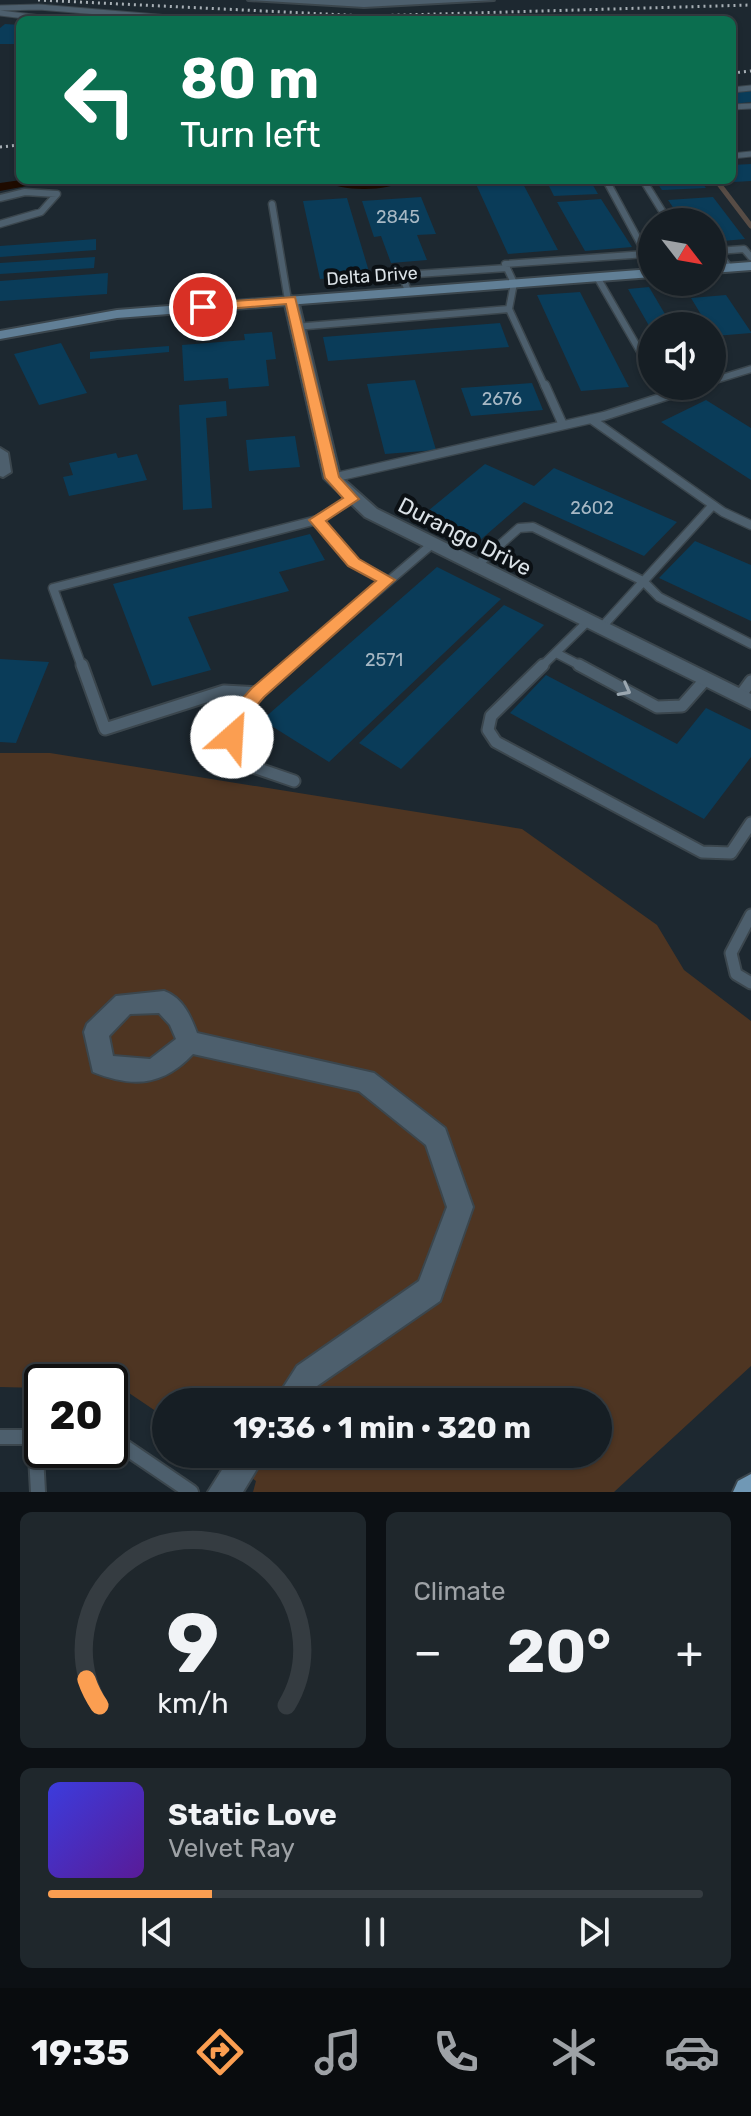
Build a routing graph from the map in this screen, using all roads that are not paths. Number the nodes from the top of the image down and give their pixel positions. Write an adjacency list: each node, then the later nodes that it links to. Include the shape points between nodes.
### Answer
1 (252, 0): 2 (street)
2 (490, 0)
3 (0, 10): 4 (lane); 5 (lane, via 39,7)
4 (34, 16)
5 (145, 16)
6 (608, 184): 12 (lane)
7 (645, 184): 10 (lane)
8 (0, 198): 11 (lane, via 25,192 57,194 41,212)
9 (272, 204): 27 (lane)
10 (660, 208)
11 (0, 224)
12 (638, 240)
13 (726, 250): 15 (lane, via 744,249)
14 (638, 255): 20 (lane, via 505,264)
15 (751, 257)
16 (726, 264): 19 (lane)
17 (751, 266): 19 (main road)
18 (726, 267): 19 (main road)
19 (729, 267)
20 (507, 268): 21 (lane); 24 (lane)
21 (459, 271): 25 (lane); 26 (lane, via 402,275)
22 (638, 274): 23 (main road, Delta Drive)
23 (597, 277): 24 (main road, Delta Drive); 31 (lane)
24 (514, 283): 25 (main road, Delta Drive); 28 (lane)
25 (465, 287): 26 (main road, Delta Drive)
26 (408, 291): 27 (main road, Delta Drive)
27 (290, 300): 29 (street, Durango Drive); 30 (main road, Delta Drive, via 117,314)
28 (509, 309): 29 (lane); 36 (lane)
29 (295, 327): 39 (street, Durango Drive)
30 (0, 335)
31 (638, 348)
32 (751, 369): 33 (lane)
33 (726, 377)
34 (652, 400): 35 (lane)
35 (591, 419): 36 (lane); 41 (lane)
36 (563, 425): 39 (lane)
37 (0, 453): 38 (street)
38 (3, 472)
39 (332, 478): 40 (street, Durango Drive)
40 (352, 499): 42 (lane); 44 (street, Durango Drive)
41 (713, 505): 43 (lane); 47 (lane)
42 (317, 520): 46 (lane, via 353,562); 53 (lane, via 53,588 105,729 224,691)
43 (751, 525)
44 (431, 545): 45 (street, Durango Drive); 46 (lane)
45 (475, 567): 47 (lane, via 519,528 533,527); 48 (street, Durango Drive)
46 (387, 580): 53 (lane)
47 (643, 581): 48 (lane); 49 (lane, via 659,597)
48 (594, 625): 50 (lane); 51 (street, Durango Drive)
49 (751, 644)
50 (556, 653): 51 (lane, one-way to 51, via 657,707 682,706); 56 (lane, via 491,716 488,730 496,742 702,852 731,853)
51 (705, 680): 54 (street, Durango Drive)
52 (751, 681): 54 (lane)
53 (258, 693): 55 (lane, via 237,717 227,758)
54 (745, 699)
55 (294, 781)
56 (751, 823)
57 (751, 915): 58 (lane, via 731,953 736,974)
58 (751, 983)
59 (189, 1042): 60 (street, via 365,1081 436,1137 460,1207 430,1291 307,1376)
60 (299, 1388)
61 (0, 1437): 62 (lane)
62 (24, 1437)
63 (128, 1449): 67 (lane)
64 (38, 1468): 66 (lane)
65 (241, 1468): 68 (street)
66 (38, 1492)
67 (191, 1492)
68 (224, 1492)

